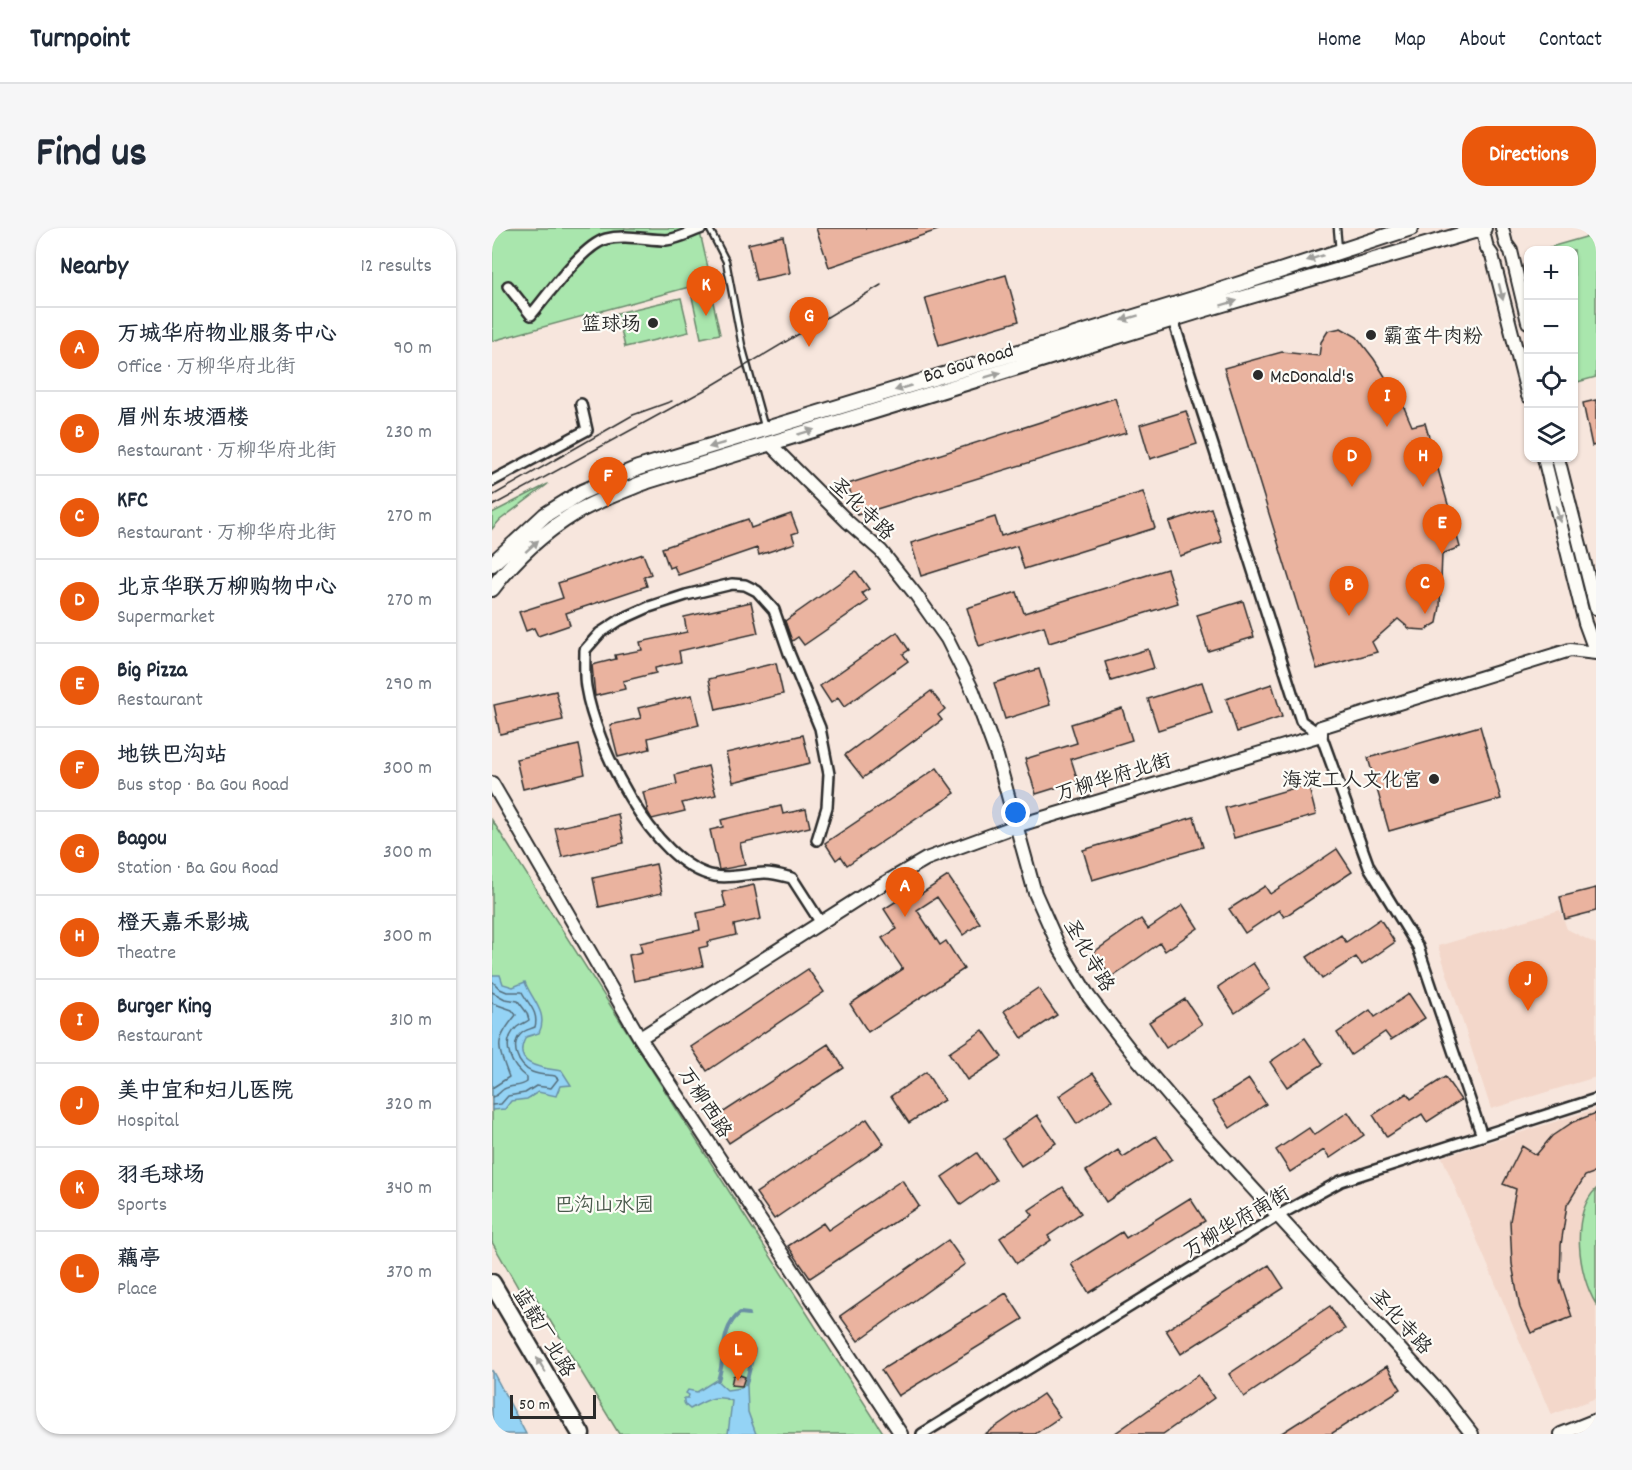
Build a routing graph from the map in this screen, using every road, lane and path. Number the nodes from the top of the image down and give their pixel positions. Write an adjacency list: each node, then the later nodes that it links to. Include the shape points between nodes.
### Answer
1 (702, 228): 8 (street, via 669,240 618,238 594,244 531,315)
2 (709, 228): 13 (lane, via 726,261 742,346)
3 (1337, 228): 7 (lane)
4 (1411, 228): 7 (main road, Ba Gou Road)
5 (1482, 228): 10 (main road, Ba Gou Road, one-way to 5); 11 (street, one-way to 11)
6 (1502, 228): 9 (street)
7 (1339, 250): 13 (main road, Ba Gou Road, one-way to 13)
8 (508, 286)
9 (1524, 305)
10 (1173, 320): 13 (main road, Ba Gou Road, one-way to 10); 21 (street, via 1300,721)
11 (1524, 380)
12 (581, 404): 16 (street, via 587,430)
13 (767, 436): 17 (main road, Ba Gou Road, one-way to 17, via 638,468 582,492 545,515); 18 (main road, Ba Gou Road, one-way to 13, via 539,540 575,513); 23 (street, 圣化寺路, via 848,522 881,551 947,639 973,691 998,756)
14 (1545, 462): 20 (street, one-way to 20)
15 (1559, 462): 19 (street)
16 (492, 481)
17 (492, 564)
18 (492, 589)
19 (1596, 608)
20 (1596, 653): 21 (street, 万柳华府北街, via 1570,650 1321,727)
21 (1321, 735): 23 (street, 万柳华府北街); 28 (street, via 1369,867 1418,947)
22 (492, 783): 26 (street, 万柳西路)
23 (1016, 826): 25 (street, 万柳华府北街, via 926,859); 29 (street, 圣化寺路, via 1035,893 1060,949 1089,997 1182,1111)
24 (817, 840): 25 (street, via 827,807 829,774 820,728 774,610 758,591 732,584 686,595 649,607 600,633 585,650 586,686 600,739 617,778 654,834 681,858 716,876 768,873 792,878)
25 (821, 923): 26 (street, 万柳华府北街)
26 (640, 1038): 33 (street, 万柳西路)
27 (1596, 1099): 28 (street, 万柳华府南街)
28 (1482, 1136): 29 (street, 万柳华府南街, via 1341,1181)
29 (1280, 1215): 34 (street, 万柳华府南街); 35 (street, 圣化寺路)
30 (492, 1283): 32 (highway, 蓝靛厂北路, one-way to 30)
31 (1596, 1420): 36 (street)
32 (581, 1434)
33 (901, 1434)
34 (922, 1434)
35 (1472, 1434)
36 (1560, 1434)

